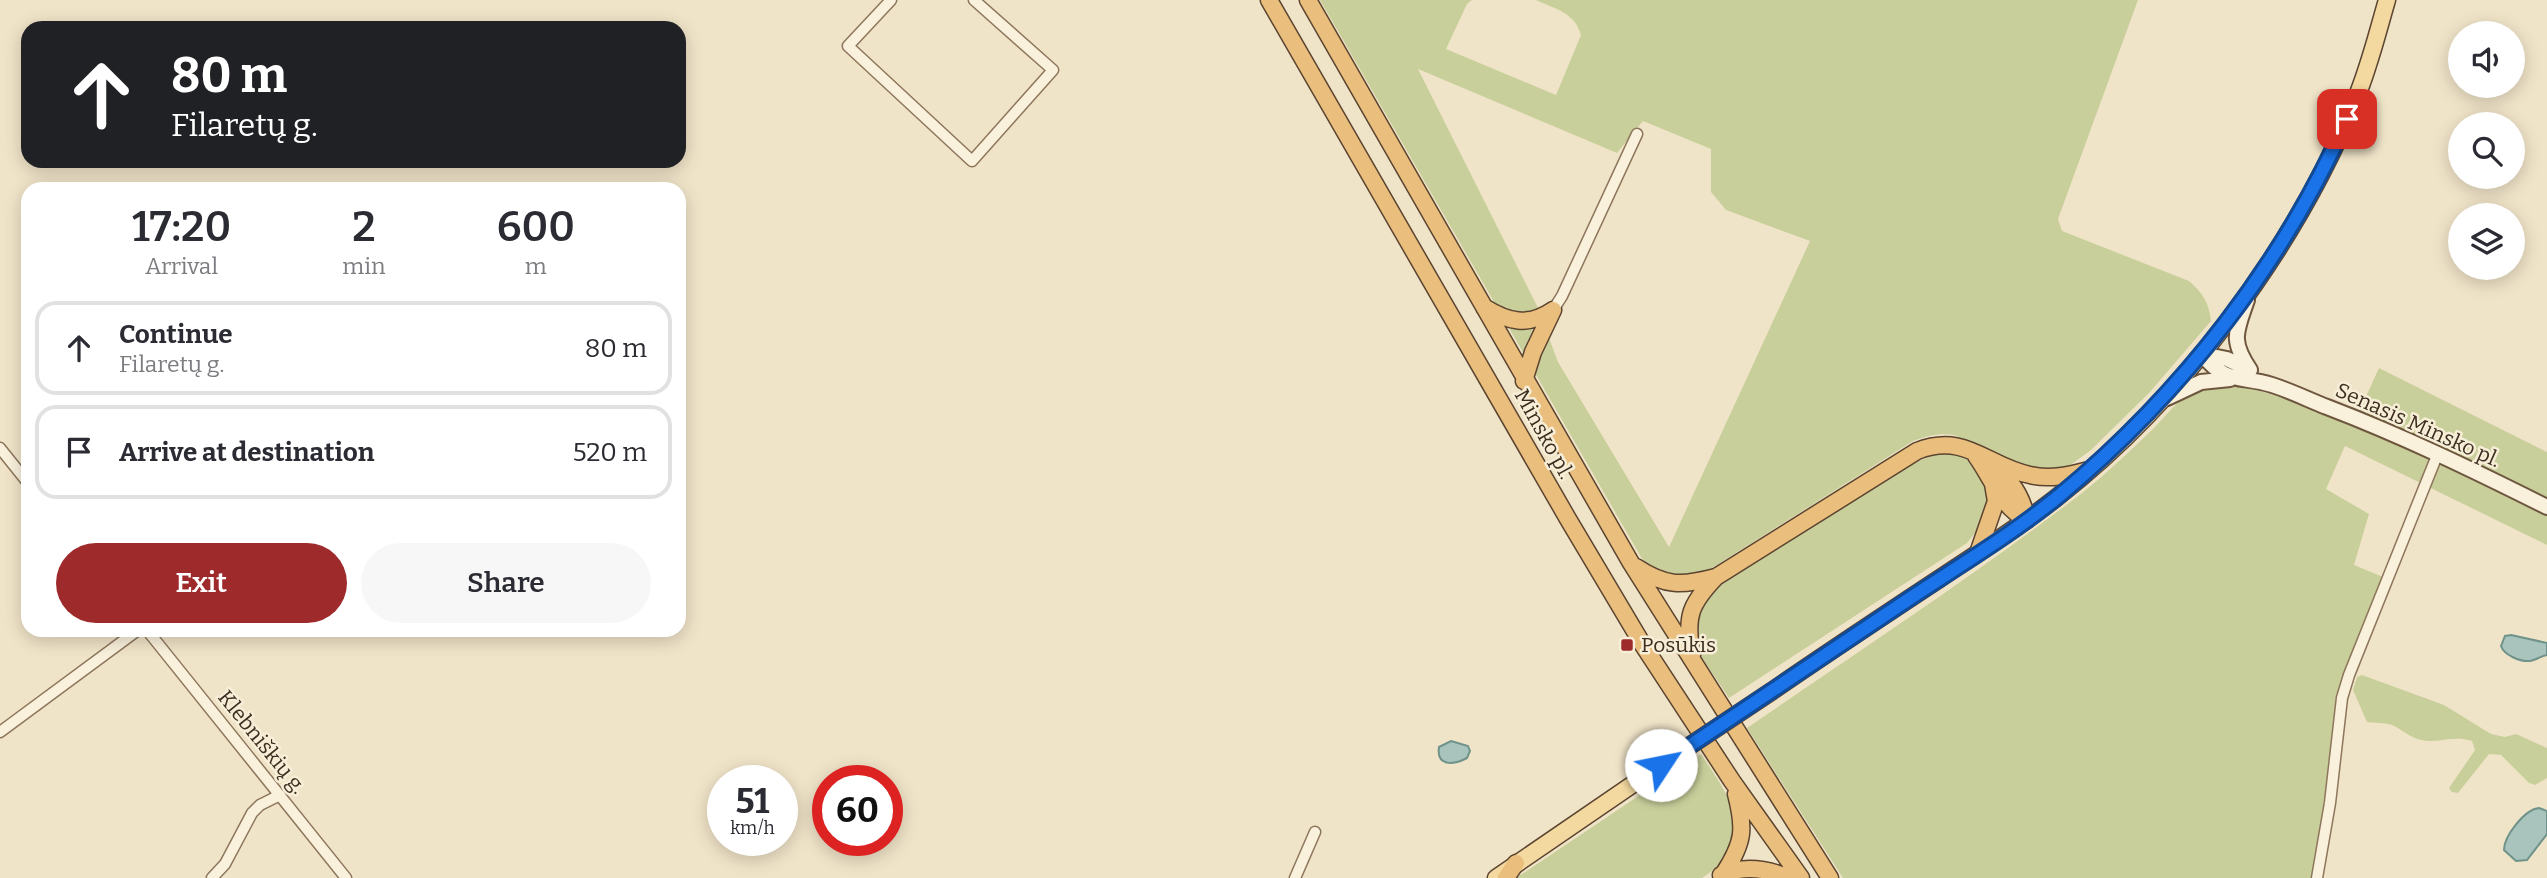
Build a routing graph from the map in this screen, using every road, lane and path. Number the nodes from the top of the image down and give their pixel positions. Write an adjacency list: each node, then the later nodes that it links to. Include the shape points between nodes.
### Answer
1 (891, 0): 2 (street, via 848,47 972,161 1053,70)
2 (974, 0)
3 (1269, 0): 32 (highway, Minsko pl., via 1574,530)
4 (1308, 0): 8 (highway, Minsko pl.)
5 (2387, 0): 7 (main road, via 2356,99 2329,159)
6 (1637, 134): 9 (street)
7 (2250, 289): 10 (main road); 11 (main road, via 2236,343)
8 (1481, 305): 9 (highway, via 1511,321 1532,321); 13 (highway, Minsko pl.)
9 (1553, 310): 13 (highway)
10 (2202, 354): 11 (main road, Senasis Minsko pl.); 12 (main road, Senasis Minsko pl., via 2216,370); 15 (main road)
11 (2250, 370): 14 (main road, Senasis Minsko pl.)
12 (2235, 379): 14 (main road, Senasis Minsko pl.); 15 (main road, via 2190,385)
13 (1524, 381): 26 (highway, Minsko pl.)
14 (2271, 384): 18 (main road, Senasis Minsko pl.)
15 (2159, 402): 20 (main road)
16 (0, 448): 21 (street)
17 (1972, 451): 19 (highway); 22 (highway); 27 (highway, via 1952,444 1917,451)
18 (2438, 453): 23 (main road, Senasis Minsko pl.); 45 (street, via 2342,698)
19 (1992, 462): 20 (highway, via 2037,477); 24 (highway, via 2021,496)
20 (2089, 470): 24 (main road)
21 (21, 474)
22 (1993, 482): 24 (highway, via 2016,514); 25 (highway, via 1996,501)
23 (2547, 507)
24 (2027, 520): 25 (main road)
25 (1978, 553): 35 (main road, bridge)
26 (1631, 563): 27 (highway, via 1673,584); 30 (highway, Minsko pl.)
27 (1716, 577): 30 (highway, via 1698,597 1690,615)
28 (129, 637): 31 (street)
29 (153, 637): 33 (street, Klebniškių g.)
30 (1694, 663): 44 (highway, Minsko pl.)
31 (0, 732)
32 (1732, 781): 36 (highway, via 1743,830 1738,850); 43 (highway, Minsko pl.)
33 (279, 794): 37 (street, via 251,813 225,864); 38 (street, Klebniškių g.)
34 (1315, 832): 39 (street)
35 (1516, 863): 40 (main road); 41 (highway)
36 (1720, 876): 42 (highway, via 1758,868)
37 (212, 878)
38 (346, 878)
39 (1295, 878)
40 (1496, 878)
41 (1506, 878)
42 (1788, 878)
43 (1801, 878)
44 (1830, 878)
45 (2317, 878)

